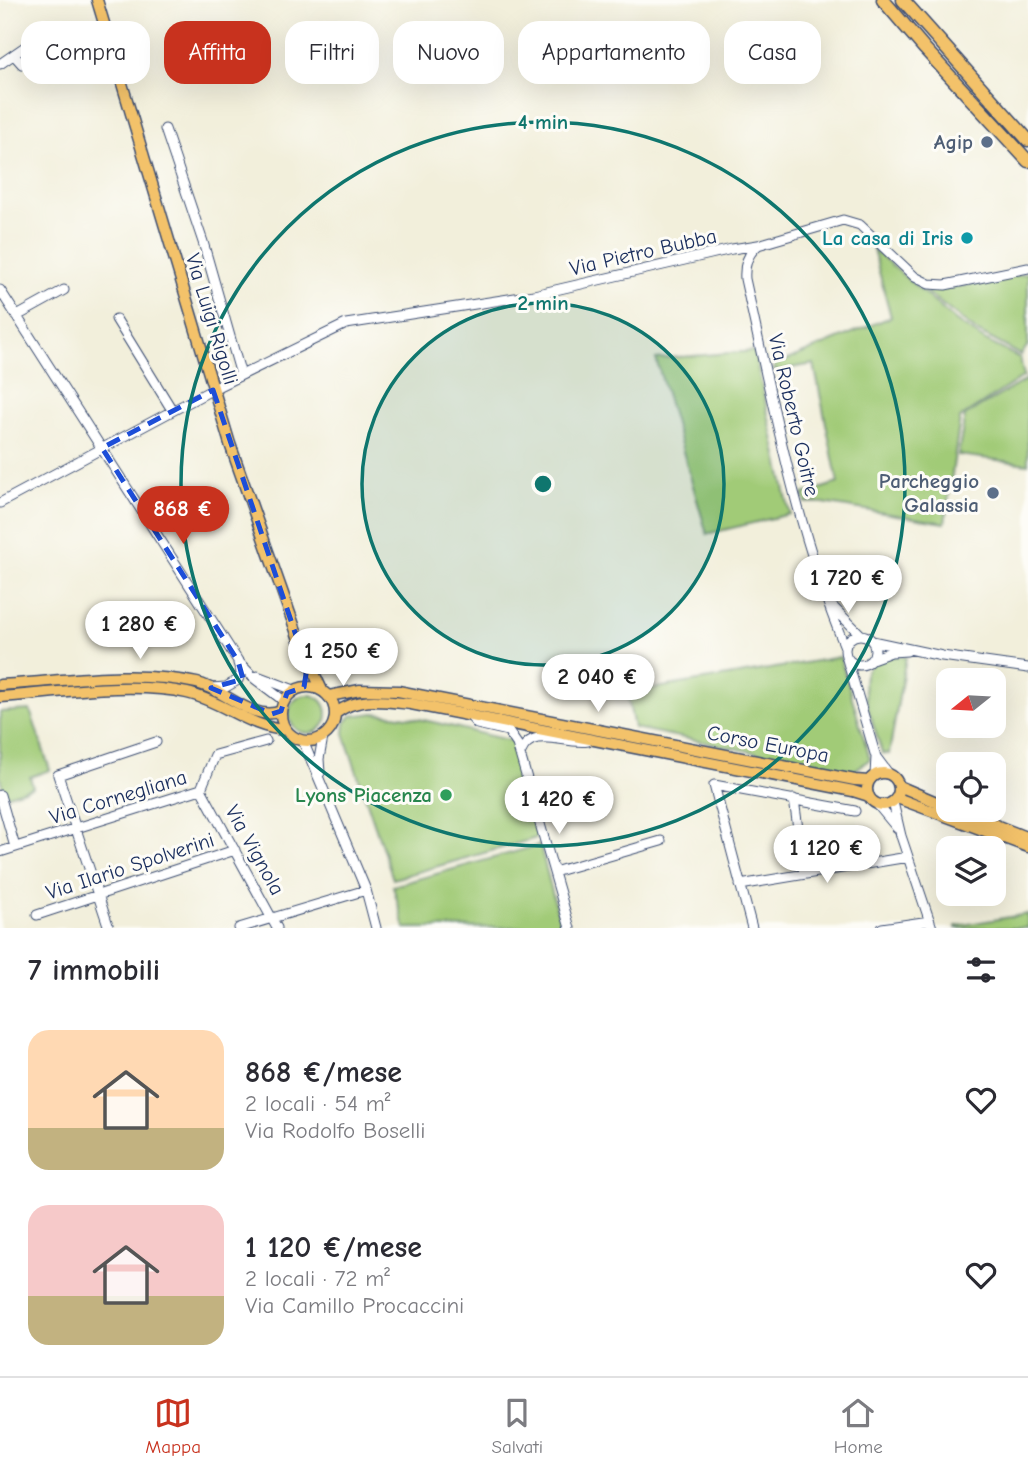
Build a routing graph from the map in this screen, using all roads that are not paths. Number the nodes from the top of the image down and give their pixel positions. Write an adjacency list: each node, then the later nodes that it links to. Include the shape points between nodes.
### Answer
1 (97, 0): 16 (main road, Via Luigi Rigolli)
2 (883, 0): 8 (highway)
3 (903, 0): 7 (highway)
4 (14, 55): 5 (street)
5 (0, 64)
6 (165, 130): 15 (street)
7 (1028, 140)
8 (1028, 161)
9 (758, 245): 10 (street, Via Pietro Bubba, via 843,220 860,225 929,284 945,285); 15 (street, Via Pietro Bubba, via 569,288 346,324); 20 (street, Via Roberto Goitre, via 745,264 746,279 787,468)
10 (1028, 268)
11 (0, 290): 13 (street)
12 (64, 290): 13 (street)
13 (17, 316): 18 (street)
14 (116, 319): 17 (street)
15 (241, 375): 16 (street, Via Pietro Bubba)
16 (213, 390): 17 (street, Via Pietro Bubba); 23 (main road, Via Luigi Rigolli)
17 (172, 410): 18 (street, Via Pietro Bubba)
18 (102, 448): 19 (street, Via Pietro Bubba); 27 (street)
19 (0, 503)
20 (823, 594): 21 (street, Via Roberto Goitre); 25 (street, Via Roberto Goitre)
21 (861, 635): 22 (street); 25 (street, via 849,640)
22 (872, 640): 24 (street); 26 (street)
23 (302, 645): 33 (main road, Via Luigi Rigolli, via 307,668); 34 (main road, Via Luigi Rigolli)
24 (915, 650): 26 (street); 29 (street)
25 (846, 652): 28 (street, via 852,663); 36 (street, Via Roberto Goitre)
26 (872, 659): 28 (street)
27 (238, 661): 30 (street); 32 (street, via 238,680)
28 (862, 665): 36 (street, Via Roberto Goitre)
29 (1028, 668)
30 (249, 673): 33 (street); 37 (street)
31 (0, 685): 32 (main road, via 146,677)
32 (211, 688): 37 (main road, via 269,715)
33 (299, 689): 34 (main road); 37 (main road)
34 (325, 693): 38 (main road); 49 (main road, Corso Europa, via 398,691 855,780)
35 (0, 696): 40 (main road, via 158,689 202,698 262,726)
36 (860, 699): 47 (street, Via Roberto Goitre)
37 (282, 706): 40 (main road)
38 (335, 713): 39 (main road, Corso Europa, via 352,703 377,701); 41 (main road, via 334,723)
39 (470, 716): 42 (main road, Corso Europa); 46 (street, via 477,724 508,731)
40 (286, 730): 44 (main road)
41 (323, 737): 44 (main road); 50 (street, via 319,759)
42 (591, 740): 46 (street, via 575,743 536,737 525,743); 55 (main road, Corso Europa)
43 (266, 741): 52 (street, Via Cornegliana, via 215,755)
44 (303, 741): 50 (street)
45 (156, 742): 61 (street, via 58,775)
46 (521, 752): 70 (street)
47 (876, 757): 48 (street, Via Roberto Goitre); 49 (street, Via Roberto Goitre)
48 (888, 773): 49 (main road, Corso Europa); 51 (main road)
49 (872, 778): 55 (main road)
50 (323, 785): 73 (street)
51 (899, 786): 56 (main road); 57 (main road)
52 (201, 789): 61 (street, Via Cornegliana); 67 (street, Via Vignola)
53 (0, 798): 60 (street)
54 (793, 799): 58 (street); 71 (street); 72 (street, via 714,785)
55 (873, 800): 56 (main road, Corso Europa, via 886,805); 62 (street)
56 (895, 800): 62 (street); 66 (main road, Corso Europa)
57 (936, 802)
58 (855, 811)
59 (988, 822): 63 (main road)
60 (4, 824): 65 (street)
61 (76, 828): 65 (street, Via Cornegliana); 74 (street)
62 (901, 836): 69 (street)
63 (1028, 838)
64 (661, 841): 70 (street)
65 (15, 847): 68 (street, Via Cornegliana)
66 (1028, 847)
67 (235, 850): 74 (street, Via Ilario Spolverini); 76 (street, Via Vignola)
68 (0, 852)
69 (908, 857): 71 (street); 77 (street)
70 (554, 872): 81 (street)
71 (804, 874): 72 (street)
72 (740, 885): 82 (street)
73 (366, 890): 76 (street); 80 (street)
74 (99, 895): 75 (street, Via Ilario Spolverini); 78 (street)
75 (37, 915)
76 (275, 923): 79 (street)
77 (931, 925): 83 (street)
78 (109, 928)
79 (239, 928)
80 (376, 928)
81 (570, 928)
82 (752, 928)
83 (882, 928)

